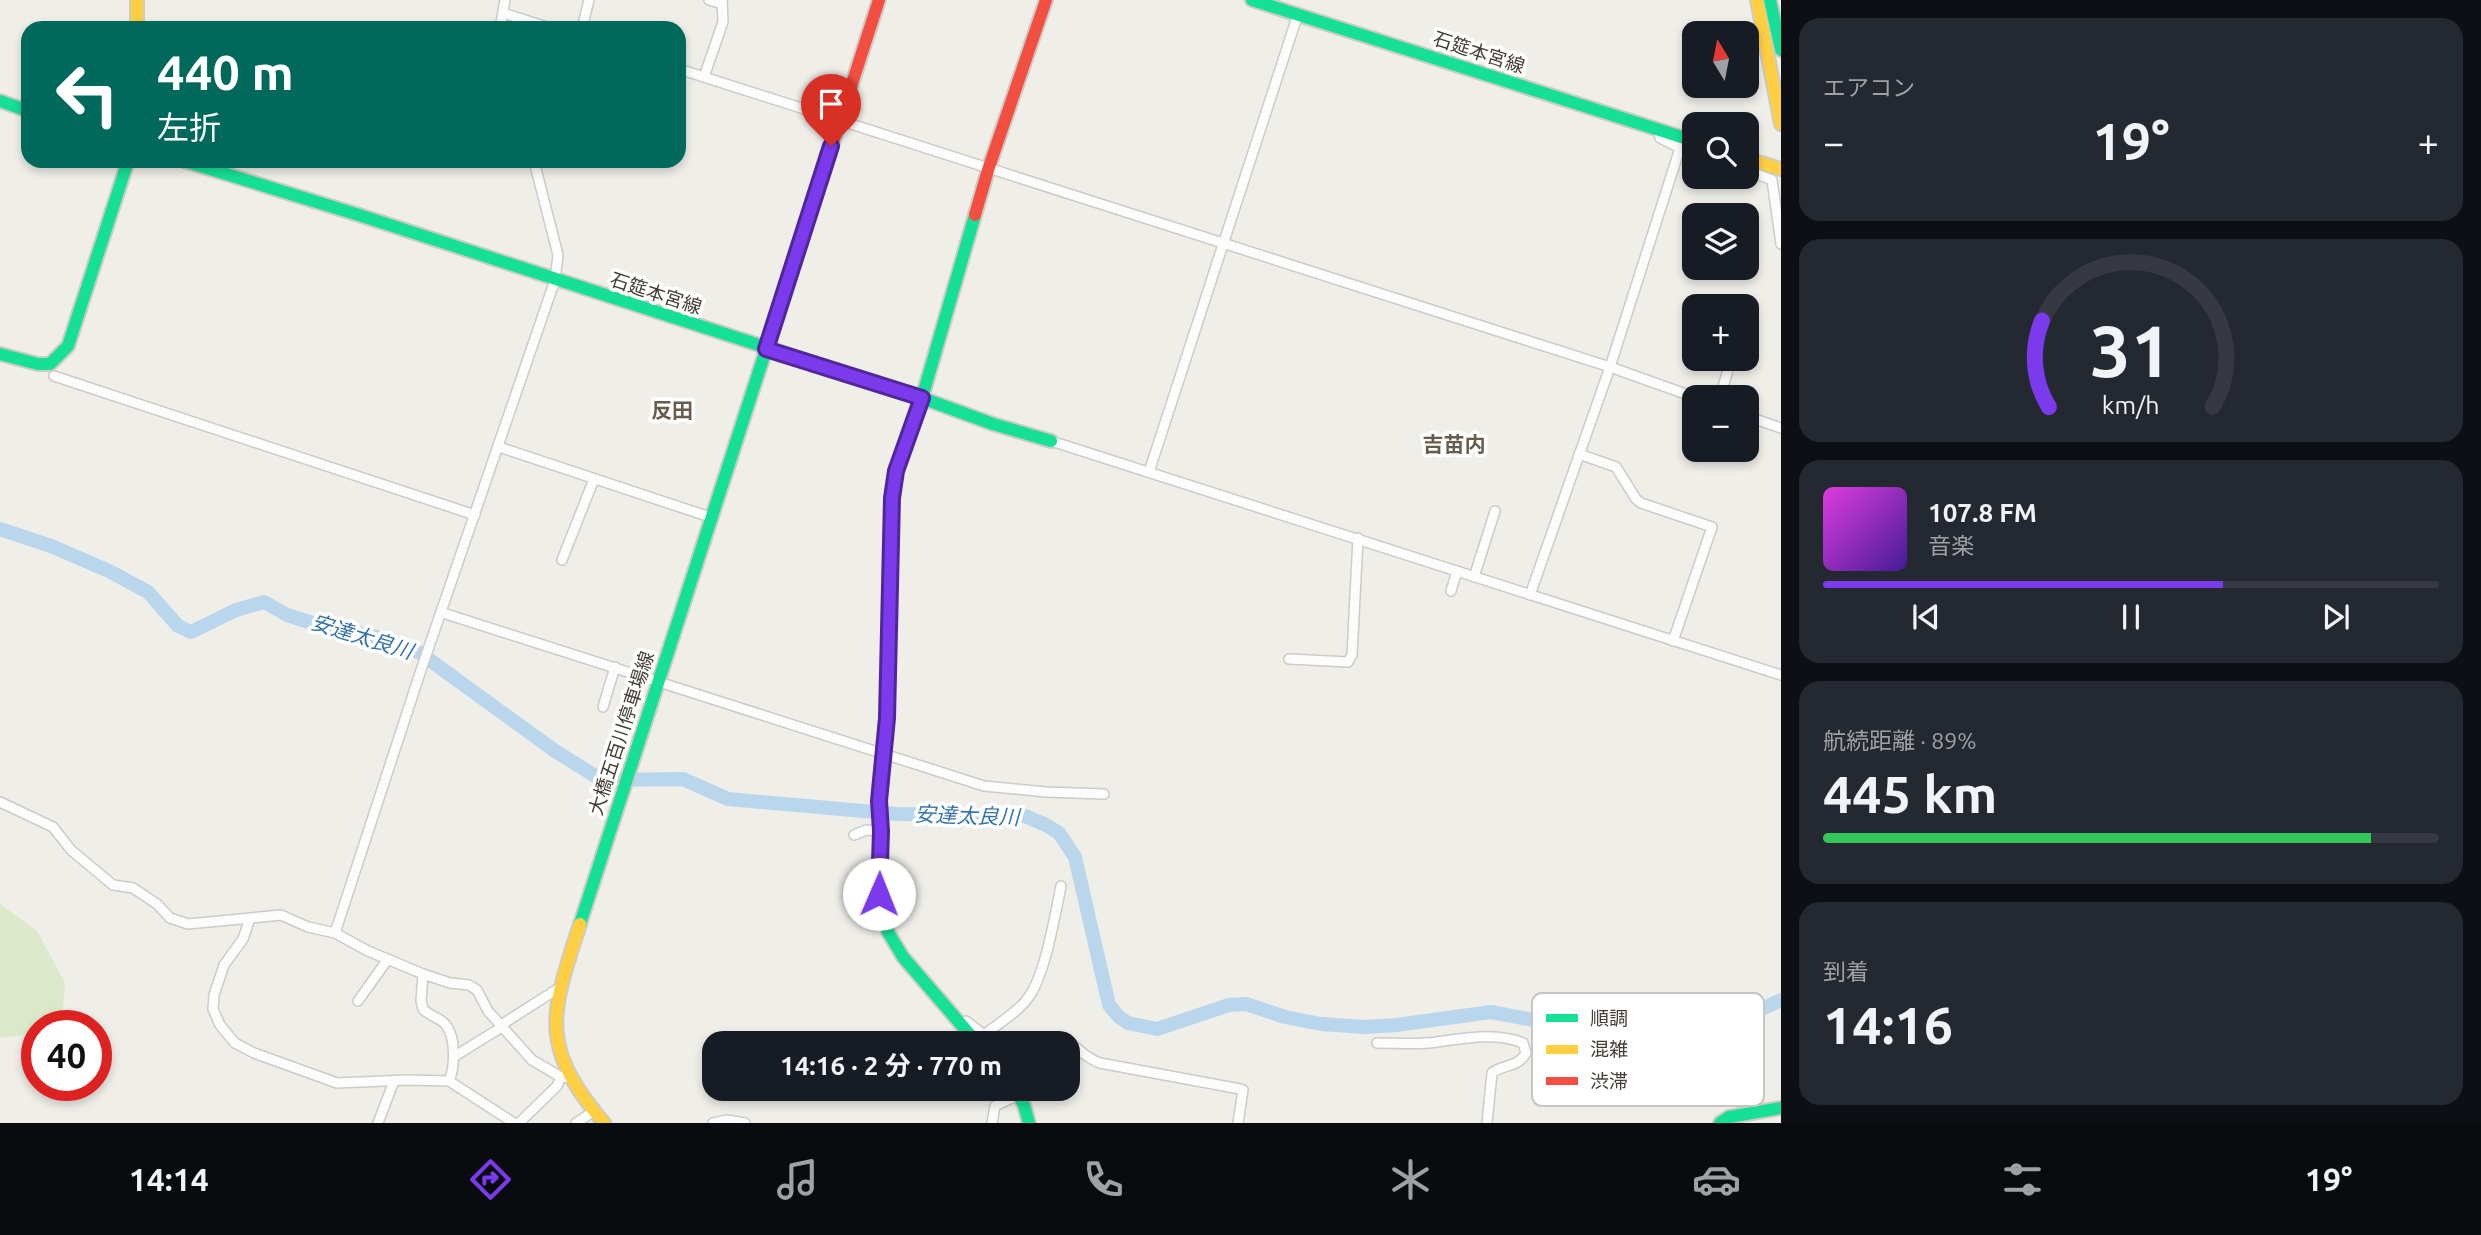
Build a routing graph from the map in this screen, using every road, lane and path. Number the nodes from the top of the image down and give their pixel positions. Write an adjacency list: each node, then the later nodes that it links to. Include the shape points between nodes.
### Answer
1 (137, 0): 13 (main road)
2 (505, 0): 11 (street)
3 (593, 0): 16 (street)
4 (709, 0): 10 (street)
5 (879, 0): 22 (main road)
6 (1046, 0): 32 (main road)
7 (1252, 0): 12 (main road, 石筵本宮線)
8 (1757, 0): 23 (main road)
9 (1770, 0): 17 (main road)
10 (722, 2): 19 (street, via 723,22)
11 (503, 13): 14 (street); 15 (street)
12 (1298, 14): 24 (main road, 石筵本宮線); 34 (street)
13 (137, 21)
14 (501, 21)
15 (528, 21)
16 (585, 21)
17 (1781, 50)
18 (686, 71): 19 (street)
19 (704, 77): 22 (street)
20 (0, 101): 21 (main road)
21 (21, 108)
22 (839, 121): 32 (street); 37 (main road)
23 (1781, 124)
24 (1659, 130): 25 (main road, 石筵本宮線); 26 (street, via 1660,138)
25 (1682, 137)
26 (1680, 148): 39 (street)
27 (1759, 162): 31 (main road)
28 (126, 168): 40 (main road, via 72,338)
29 (207, 168): 36 (main road, 石筵本宮線)
30 (536, 168): 36 (street, via 558,255)
31 (1780, 169)
32 (988, 170): 34 (street); 42 (main road)
33 (1759, 175): 35 (street, via 1772,180)
34 (1224, 243): 39 (street); 48 (street)
35 (1781, 244)
36 (555, 281): 37 (main road, 石筵本宮線); 46 (street)
37 (766, 349): 42 (main road, 石筵本宮線); 52 (main road, 大橋五百川停車場線)
38 (0, 354): 40 (main road)
39 (1610, 367): 41 (street); 47 (street)
40 (52, 370): 51 (street)
41 (1682, 389)
42 (922, 398): 45 (main road, 石筵本宮線); 66 (main road, via 896,471 892,498)
43 (1759, 420): 44 (street)
44 (1781, 428)
45 (1051, 440): 48 (street)
46 (499, 447): 49 (street); 51 (street)
47 (1579, 454): 58 (street); 60 (street, via 1616,467 1641,503 1712,527)
48 (1149, 472): 53 (street)
49 (594, 479): 52 (street); 54 (street)
50 (1495, 511): 56 (street)
51 (475, 515): 59 (street)
52 (710, 517): 64 (main road, 大橋五百川停車場線)
53 (1358, 538): 55 (street); 61 (street, via 1348,663)
54 (562, 560)
55 (1457, 571): 56 (street); 57 (street)
56 (1474, 576): 58 (street)
57 (1451, 591)
58 (1530, 596): 60 (street)
59 (443, 613): 62 (street); 73 (street)
60 (1673, 641): 63 (street)
61 (1289, 659)
62 (615, 667): 64 (street); 65 (street)
63 (1781, 675)
64 (659, 681): 66 (street); 76 (main road, 大橋五百川停車場線)
65 (603, 707)
66 (885, 753): 67 (street, via 984,786); 69 (main road)
67 (1104, 794)
68 (0, 802): 72 (street, via 53,827 71,850 113,885 133,888 176,922 188,925)
69 (880, 828): 70 (street); 79 (main road, via 879,894 888,932 903,957)
70 (855, 835)
71 (1061, 886): 80 (street, via 1034,988 1027,1000)
72 (250, 918): 73 (street, via 281,915); 85 (street, via 243,939 224,965 214,995 213,1009 234,1043 337,1083)
73 (335, 933): 74 (street)
74 (388, 959): 75 (street); 77 (street)
75 (424, 974): 78 (street, via 470,985); 83 (street, via 423,1009 445,1024)
76 (559, 988): 78 (street); 84 (main road, 大橋五百川停車場線, via 556,1035)
77 (358, 1001)
78 (502, 1026): 83 (street); 84 (street, via 532,1060)
79 (970, 1031)
80 (990, 1031)
81 (1377, 1043): 100 (street, via 1500,1037 1523,1043 1526,1053 1519,1063 1492,1073)
82 (1080, 1054): 99 (street, via 1100,1063 1243,1090)
83 (455, 1056): 86 (street)
84 (567, 1078): 90 (main road, 大橋五百川停車場線); 92 (street)
85 (394, 1081): 86 (street); 91 (street)
86 (449, 1081): 92 (street)
87 (1003, 1101): 97 (street, via 995,1106)
88 (1023, 1101): 98 (main road)
89 (1781, 1108): 101 (main road)
90 (594, 1111): 93 (street); 94 (main road, 大橋五百川停車場線)
91 (378, 1123)
92 (517, 1123)
93 (576, 1123)
94 (604, 1123)
95 (713, 1123): 96 (street)
96 (746, 1123)
97 (992, 1123)
98 (1029, 1123)
99 (1238, 1123)
100 (1487, 1123)
101 (1720, 1123)

